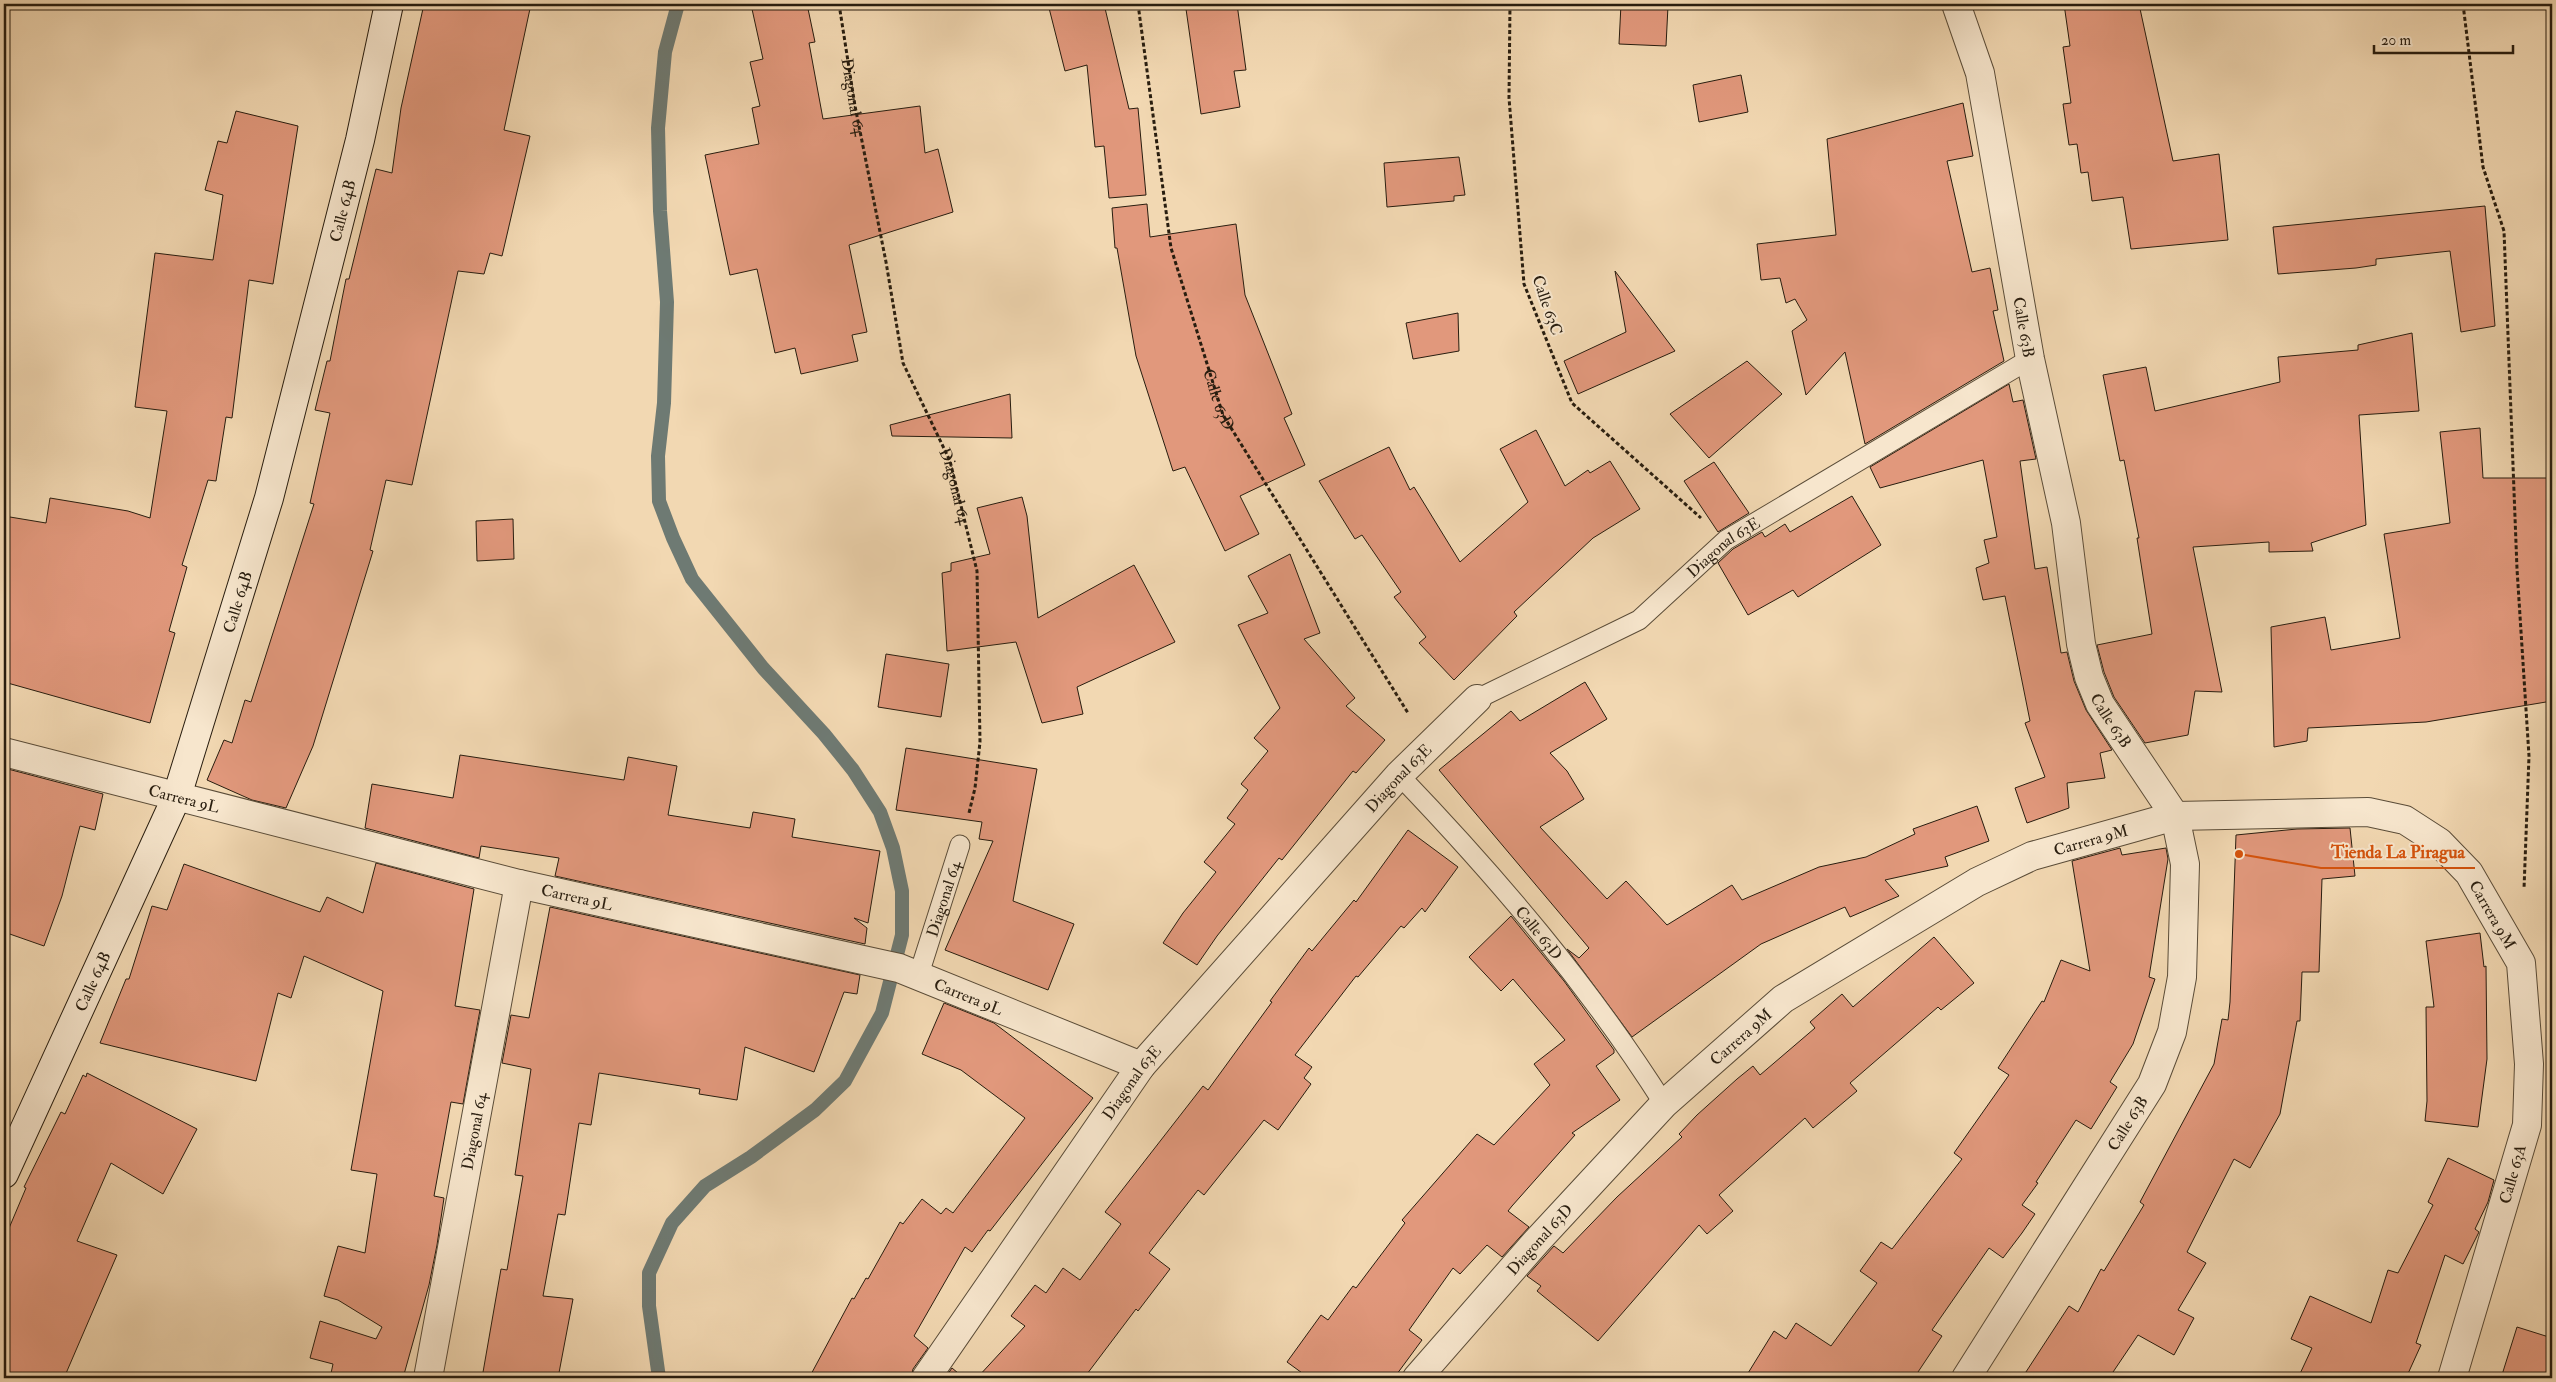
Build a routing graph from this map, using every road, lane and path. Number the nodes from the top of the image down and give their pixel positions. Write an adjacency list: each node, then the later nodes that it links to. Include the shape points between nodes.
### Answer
1 (389, 4): 13 (street, Calle 64B, via 360,140 269,498)
2 (839, 4): 15 (path, Diagonal 64, via 903,363 950,461 977,571 980,742 975,788)
3 (1138, 4): 10 (path, Calle 63D, via 1170,248 1224,415)
4 (1510, 4): 8 (path, Calle 63C, via 1509,98 1524,284 1572,403)
5 (1956, 4): 7 (street, Calle 63B, via 1980,73)
6 (2463, 4): 17 (path, via 2483,167 2504,231 2517,568 2529,756)
7 (2030, 359): 8 (lane, Diagonal 63E); 14 (street, Calle 63B, via 2066,522 2081,644 2089,677 2100,704)
8 (1726, 540): 9 (lane, Diagonal 63E, via 1639,620)
9 (1477, 699): 10 (street, Diagonal 63E)
10 (1428, 746): 12 (street, Diagonal 63E)
11 (4, 752): 13 (street, Carrera 9L)
12 (1399, 775): 20 (street, Diagonal 63E); 21 (lane, Calle 63D, via 1462,840 1575,974 1624,1040)
13 (176, 796): 16 (street, Carrera 9L); 22 (street, Calle 64B)
14 (2176, 816): 18 (street, Carrera 9M, via 2368,812 2405,820 2439,842 2470,873); 21 (street, Carrera 9M, via 2032,856 1977,882 1783,1000); 26 (street, Calle 63B, via 2185,864 2182,977 2172,1032 2152,1084)
15 (960, 846): 19 (lane, Diagonal 64)
16 (519, 884): 19 (street, Carrera 9L); 23 (street, Diagonal 64)
17 (2524, 894)
18 (2521, 963): 27 (street, Calle 63A, via 2529,1064 2527,1125)
19 (902, 969): 20 (street, Carrera 9L)
20 (1141, 1066): 24 (street, Diagonal 63E)
21 (1664, 1104): 25 (street, Diagonal 63D, via 1536,1242)
22 (4, 1174)
23 (428, 1378)
24 (926, 1378)
25 (1417, 1378)
26 (1966, 1378)
27 (2452, 1378)

